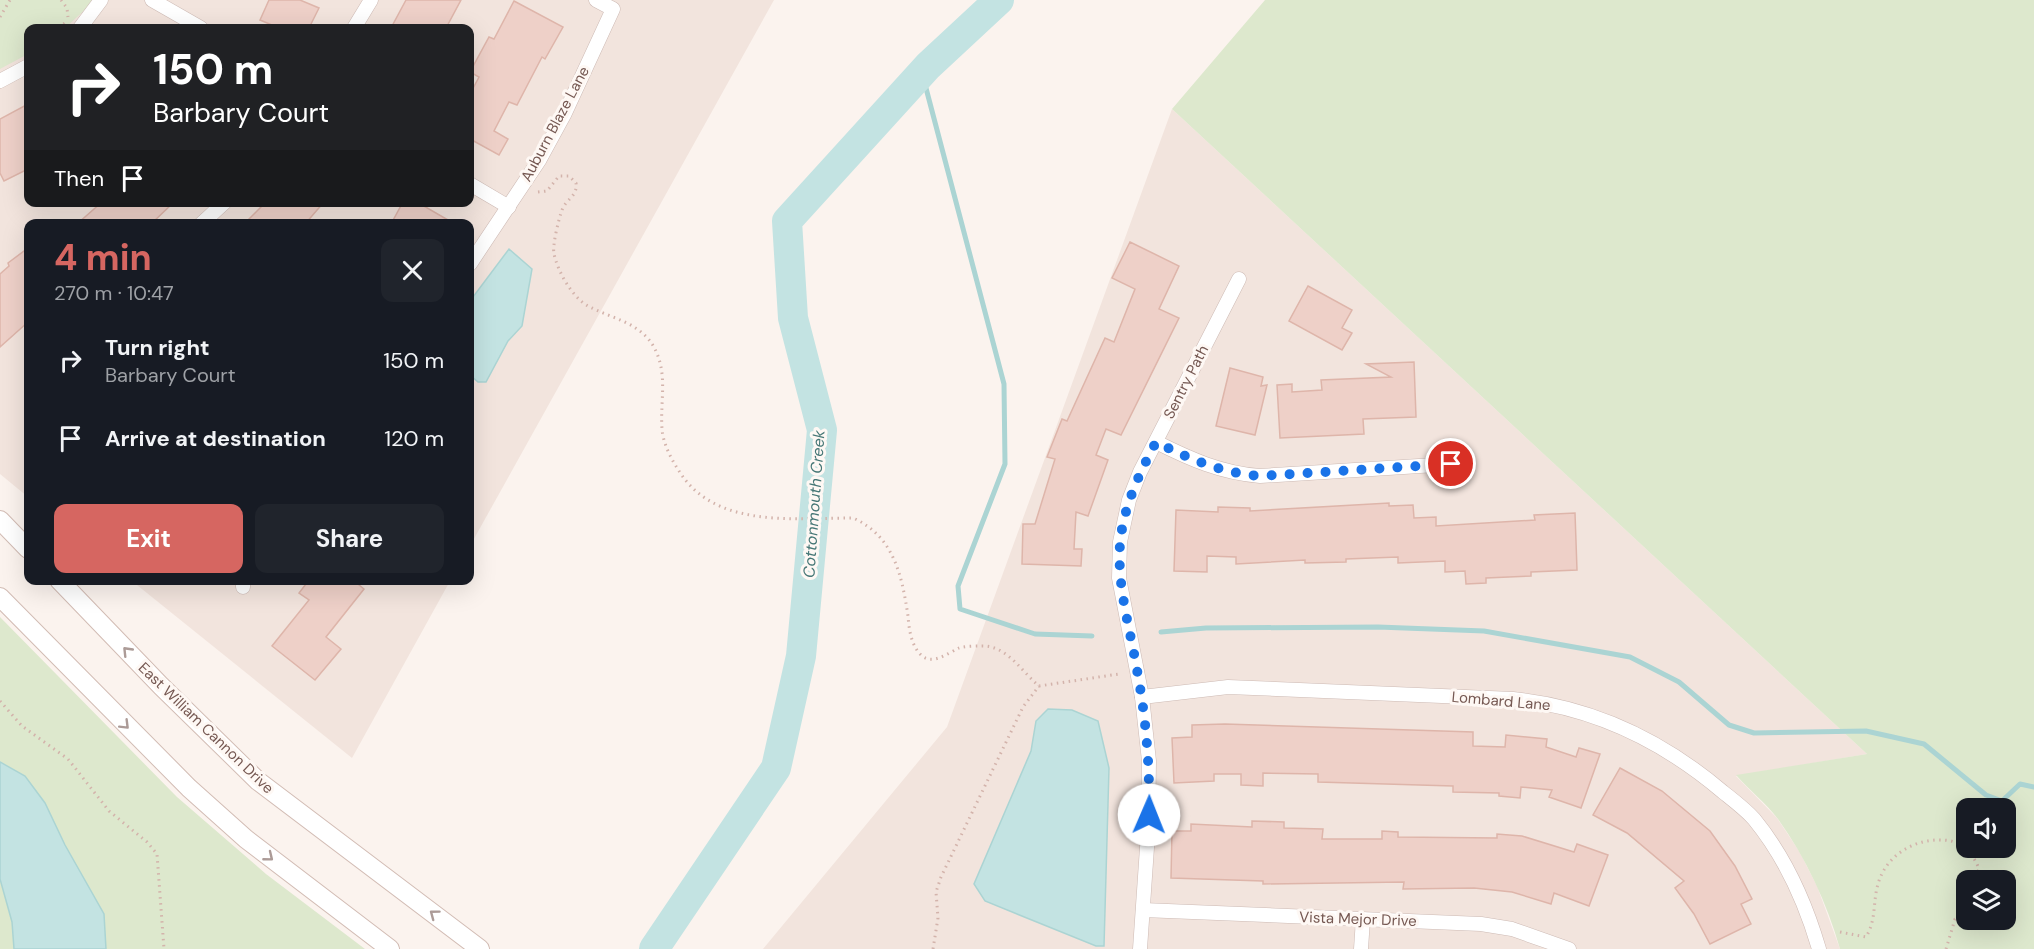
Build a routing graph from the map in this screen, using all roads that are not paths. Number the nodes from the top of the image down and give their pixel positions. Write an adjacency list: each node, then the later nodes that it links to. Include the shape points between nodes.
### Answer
1 (101, 0): 5 (street)
2 (152, 0): 6 (street)
3 (371, 0): 7 (street)
4 (596, 0): 12 (street, Auburn Blaze Lane, via 613,9 564,115)
5 (83, 24)
6 (194, 24)
7 (356, 24)
8 (24, 68): 9 (street)
9 (0, 81)
10 (474, 186): 12 (street)
11 (220, 207): 13 (street)
12 (509, 207): 14 (street, Auburn Blaze Lane)
13 (206, 219)
14 (474, 258)
15 (1239, 279): 16 (street, Sentry Path)
16 (1156, 442): 17 (street, via 1201,464 1235,474 1260,476); 24 (street, Sentry Path, via 1129,500 1120,542 1119,578)
17 (1451, 464)
18 (0, 520): 19 (street)
19 (24, 545)
20 (64, 585): 28 (street, East William Cannon Drive, one-way to 20, via 258,781)
21 (0, 592): 23 (street)
22 (0, 597): 23 (street)
23 (25, 623): 27 (street, one-way to 27, via 189,788 246,839)
24 (1142, 697): 25 (street, Sentry Path, via 1149,779); 32 (street, Lombard Lane, via 1228,687 1513,699 1547,703 1594,716 1638,734 1702,773 1747,812 1784,861 1806,906)
25 (1143, 910): 26 (street, Vista Mejor Drive); 29 (street, Sentry Path)
26 (1363, 919): 30 (street); 31 (street, Vista Mejor Drive, via 1481,924 1512,929)
27 (390, 949)
28 (480, 949)
29 (1140, 949)
30 (1361, 949)
31 (1569, 949)
32 (1819, 949)

